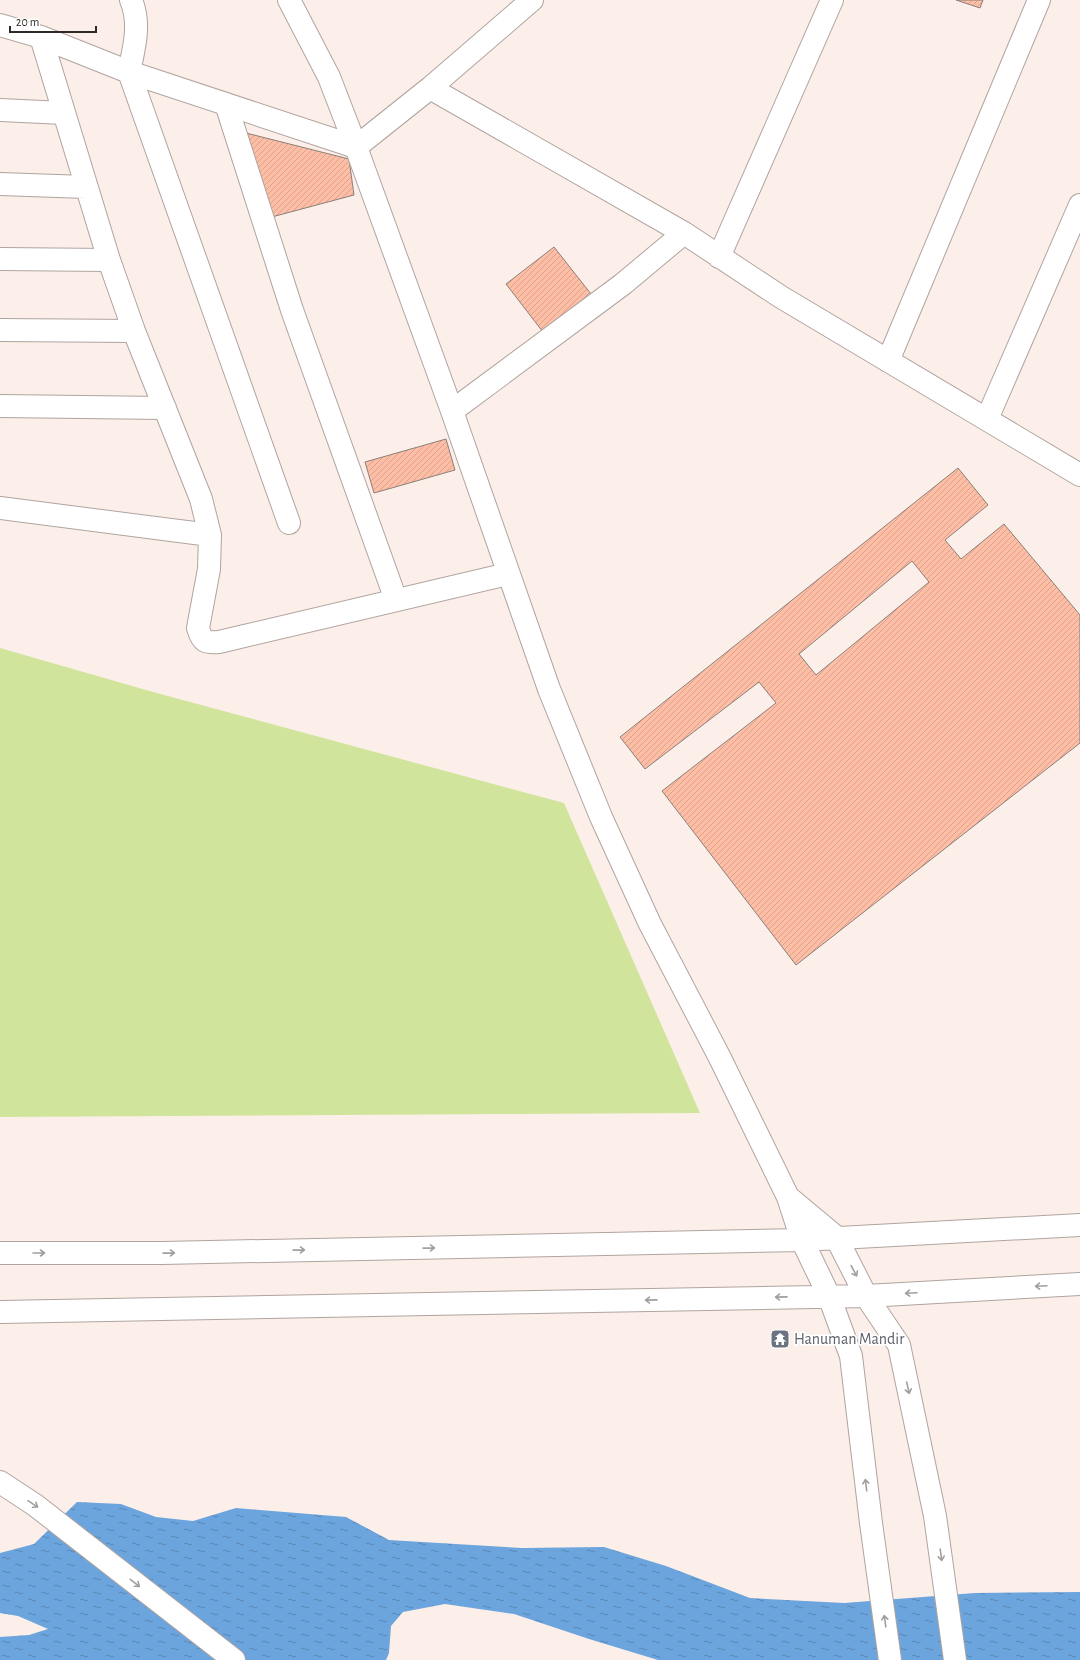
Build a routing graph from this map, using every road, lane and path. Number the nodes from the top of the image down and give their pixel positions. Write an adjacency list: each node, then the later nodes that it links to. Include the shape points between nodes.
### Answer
1 (131, 0): 8 (main road, via 137,34)
2 (289, 0): 13 (main road, via 329,77)
3 (532, 0): 9 (main road)
4 (832, 0): 18 (main road)
5 (1039, 0): 23 (main road)
6 (0, 25): 7 (main road)
7 (41, 37): 8 (main road); 12 (main road)
8 (129, 72): 10 (main road); 30 (main road)
9 (430, 88): 13 (main road); 17 (main road)
10 (226, 104): 13 (main road); 33 (main road, via 292,310)
11 (0, 110): 12 (main road)
12 (64, 113): 15 (main road)
13 (356, 147): 26 (main road)
14 (0, 184): 15 (main road)
15 (86, 188): 20 (main road)
16 (1080, 205): 27 (main road)
17 (684, 233): 18 (main road); 26 (main road, via 623,284)
18 (719, 257): 23 (main road, via 780,297)
19 (0, 259): 20 (main road)
20 (109, 260): 22 (main road)
21 (0, 330): 22 (main road)
22 (134, 331): 25 (main road)
23 (888, 361): 27 (main road)
24 (0, 406): 25 (main road)
25 (165, 408): 31 (main road, via 201,499)
26 (452, 411): 32 (main road)
27 (987, 419): 28 (main road)
28 (1078, 469)
29 (0, 508): 31 (main road)
30 (289, 523)
31 (210, 536): 33 (main road, via 209,569 198,628 201,638 208,643)
32 (508, 574): 33 (main road); 34 (main road, via 549,689 601,817 650,924 720,1058)
33 (396, 600)
34 (788, 1197): 36 (main road); 37 (main road)
35 (1080, 1225): 36 (main road)
36 (836, 1237): 37 (main road); 41 (main road, one-way to 41)
37 (802, 1240): 38 (main road, one-way to 37, via 162,1253); 40 (main road)
38 (0, 1253)
39 (1080, 1284): 41 (main road, one-way to 41)
40 (829, 1296): 41 (main road); 42 (main road, one-way to 42); 45 (main road, one-way to 40, via 851,1356)
41 (866, 1296): 46 (main road, one-way to 46, via 899,1345 935,1516)
42 (0, 1312)
43 (0, 1482): 44 (main road, one-way to 44, via 35,1505)
44 (234, 1660)
45 (890, 1660)
46 (955, 1660)

